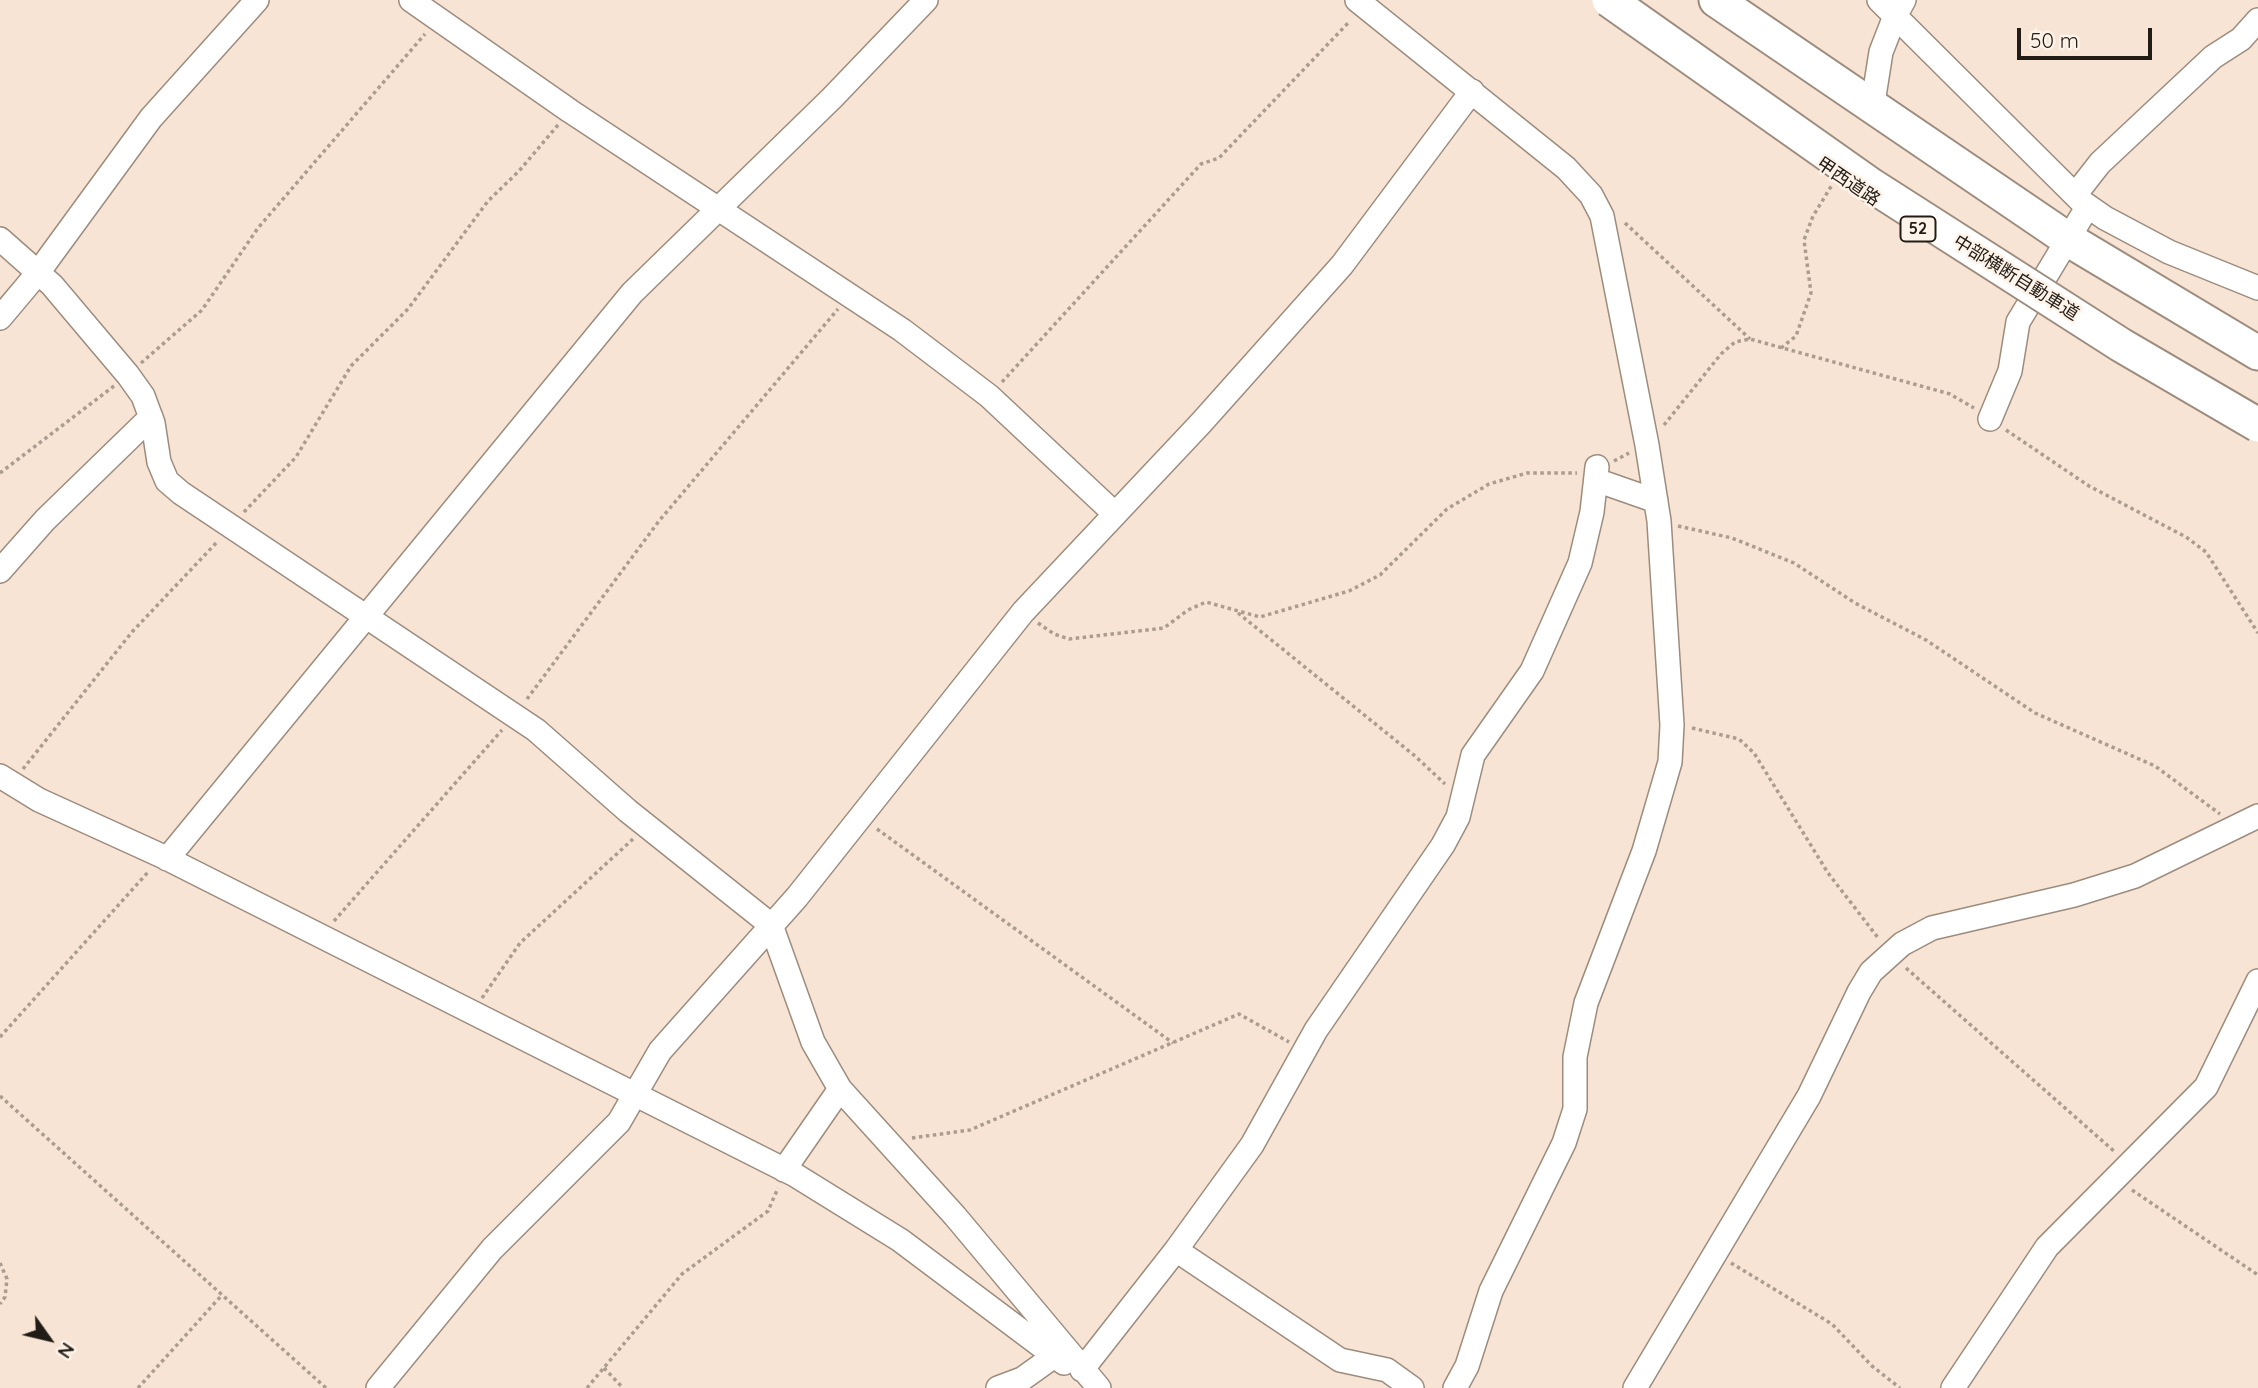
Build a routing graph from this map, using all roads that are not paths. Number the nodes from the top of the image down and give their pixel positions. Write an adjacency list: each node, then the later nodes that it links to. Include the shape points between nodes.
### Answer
1 (257, 0): 17 (street, via 151,118)
2 (411, 0): 14 (street)
3 (926, 0): 14 (street, via 832,99)
4 (1591, 0): 19 (highway, 甲西道路 / 52, via 1837,176)
5 (1609, 0): 25 (highway, 中部横断自動車道, bridge, via 1871,185 2121,345)
6 (1635, 0): 22 (highway, 中部横断自動車道, via 1880,172)
7 (1716, 0): 12 (highway)
8 (1361, 3): 11 (street)
9 (1893, 5): 12 (street); 13 (street)
10 (2258, 20): 13 (street, via 2100,163)
11 (1472, 91): 27 (street, via 1566,168 1591,195 1602,216); 28 (street, via 1342,265)
12 (1872, 108): 16 (highway)
13 (2081, 200): 16 (street); 18 (street, via 2169,252)
14 (716, 208): 28 (street, via 902,330 989,396); 30 (street, via 632,293)
15 (0, 239): 17 (street)
16 (2069, 240): 19 (street); 21 (highway)
17 (37, 274): 20 (street); 23 (street, via 52,285 128,375)
18 (2258, 288)
19 (2029, 300): 24 (street, via 2018,322 2010,371); 26 (highway, 甲西道路 / 52)
20 (0, 318)
21 (2258, 353)
22 (2258, 408)
23 (151, 417): 29 (street, via 45,520); 30 (street, via 167,481)
24 (1990, 419)
25 (2258, 425)
26 (2258, 438)
27 (1657, 511): 39 (street, via 1597,473 1580,563 1532,671 1473,755 1458,817 1443,845 1305,1050 1252,1145); 47 (street, via 1672,724 1670,762 1644,851 1586,1003 1576,1056 1574,1109 1564,1143 1491,1291 1467,1366)
28 (1115, 514): 34 (street, via 1023,612)
29 (0, 571)
30 (367, 615): 33 (street); 34 (street, via 536,730)
31 (6, 779): 33 (street, via 39,800)
32 (2258, 816): 48 (street, via 2135,876 1932,928 1902,944 1871,972 1809,1096)
33 (164, 858): 37 (street)
34 (771, 925): 36 (street, via 813,1042); 37 (street, via 660,1051)
35 (2258, 981): 49 (street, via 2206,1087 2047,1247)
36 (840, 1089): 38 (street); 40 (street, via 889,1141)
37 (636, 1093): 38 (street); 43 (street, via 619,1122 492,1249)
38 (784, 1170): 40 (street, via 900,1240)
39 (1176, 1250): 41 (street); 46 (street, via 1340,1360 1387,1370)
40 (1058, 1352): 41 (street); 42 (street); 45 (street)
41 (1082, 1370): 45 (street)
42 (1024, 1383): 44 (street)
43 (378, 1388)
44 (998, 1388)
45 (1098, 1388)
46 (1412, 1388)
47 (1455, 1388)
48 (1635, 1388)
49 (1952, 1388)

